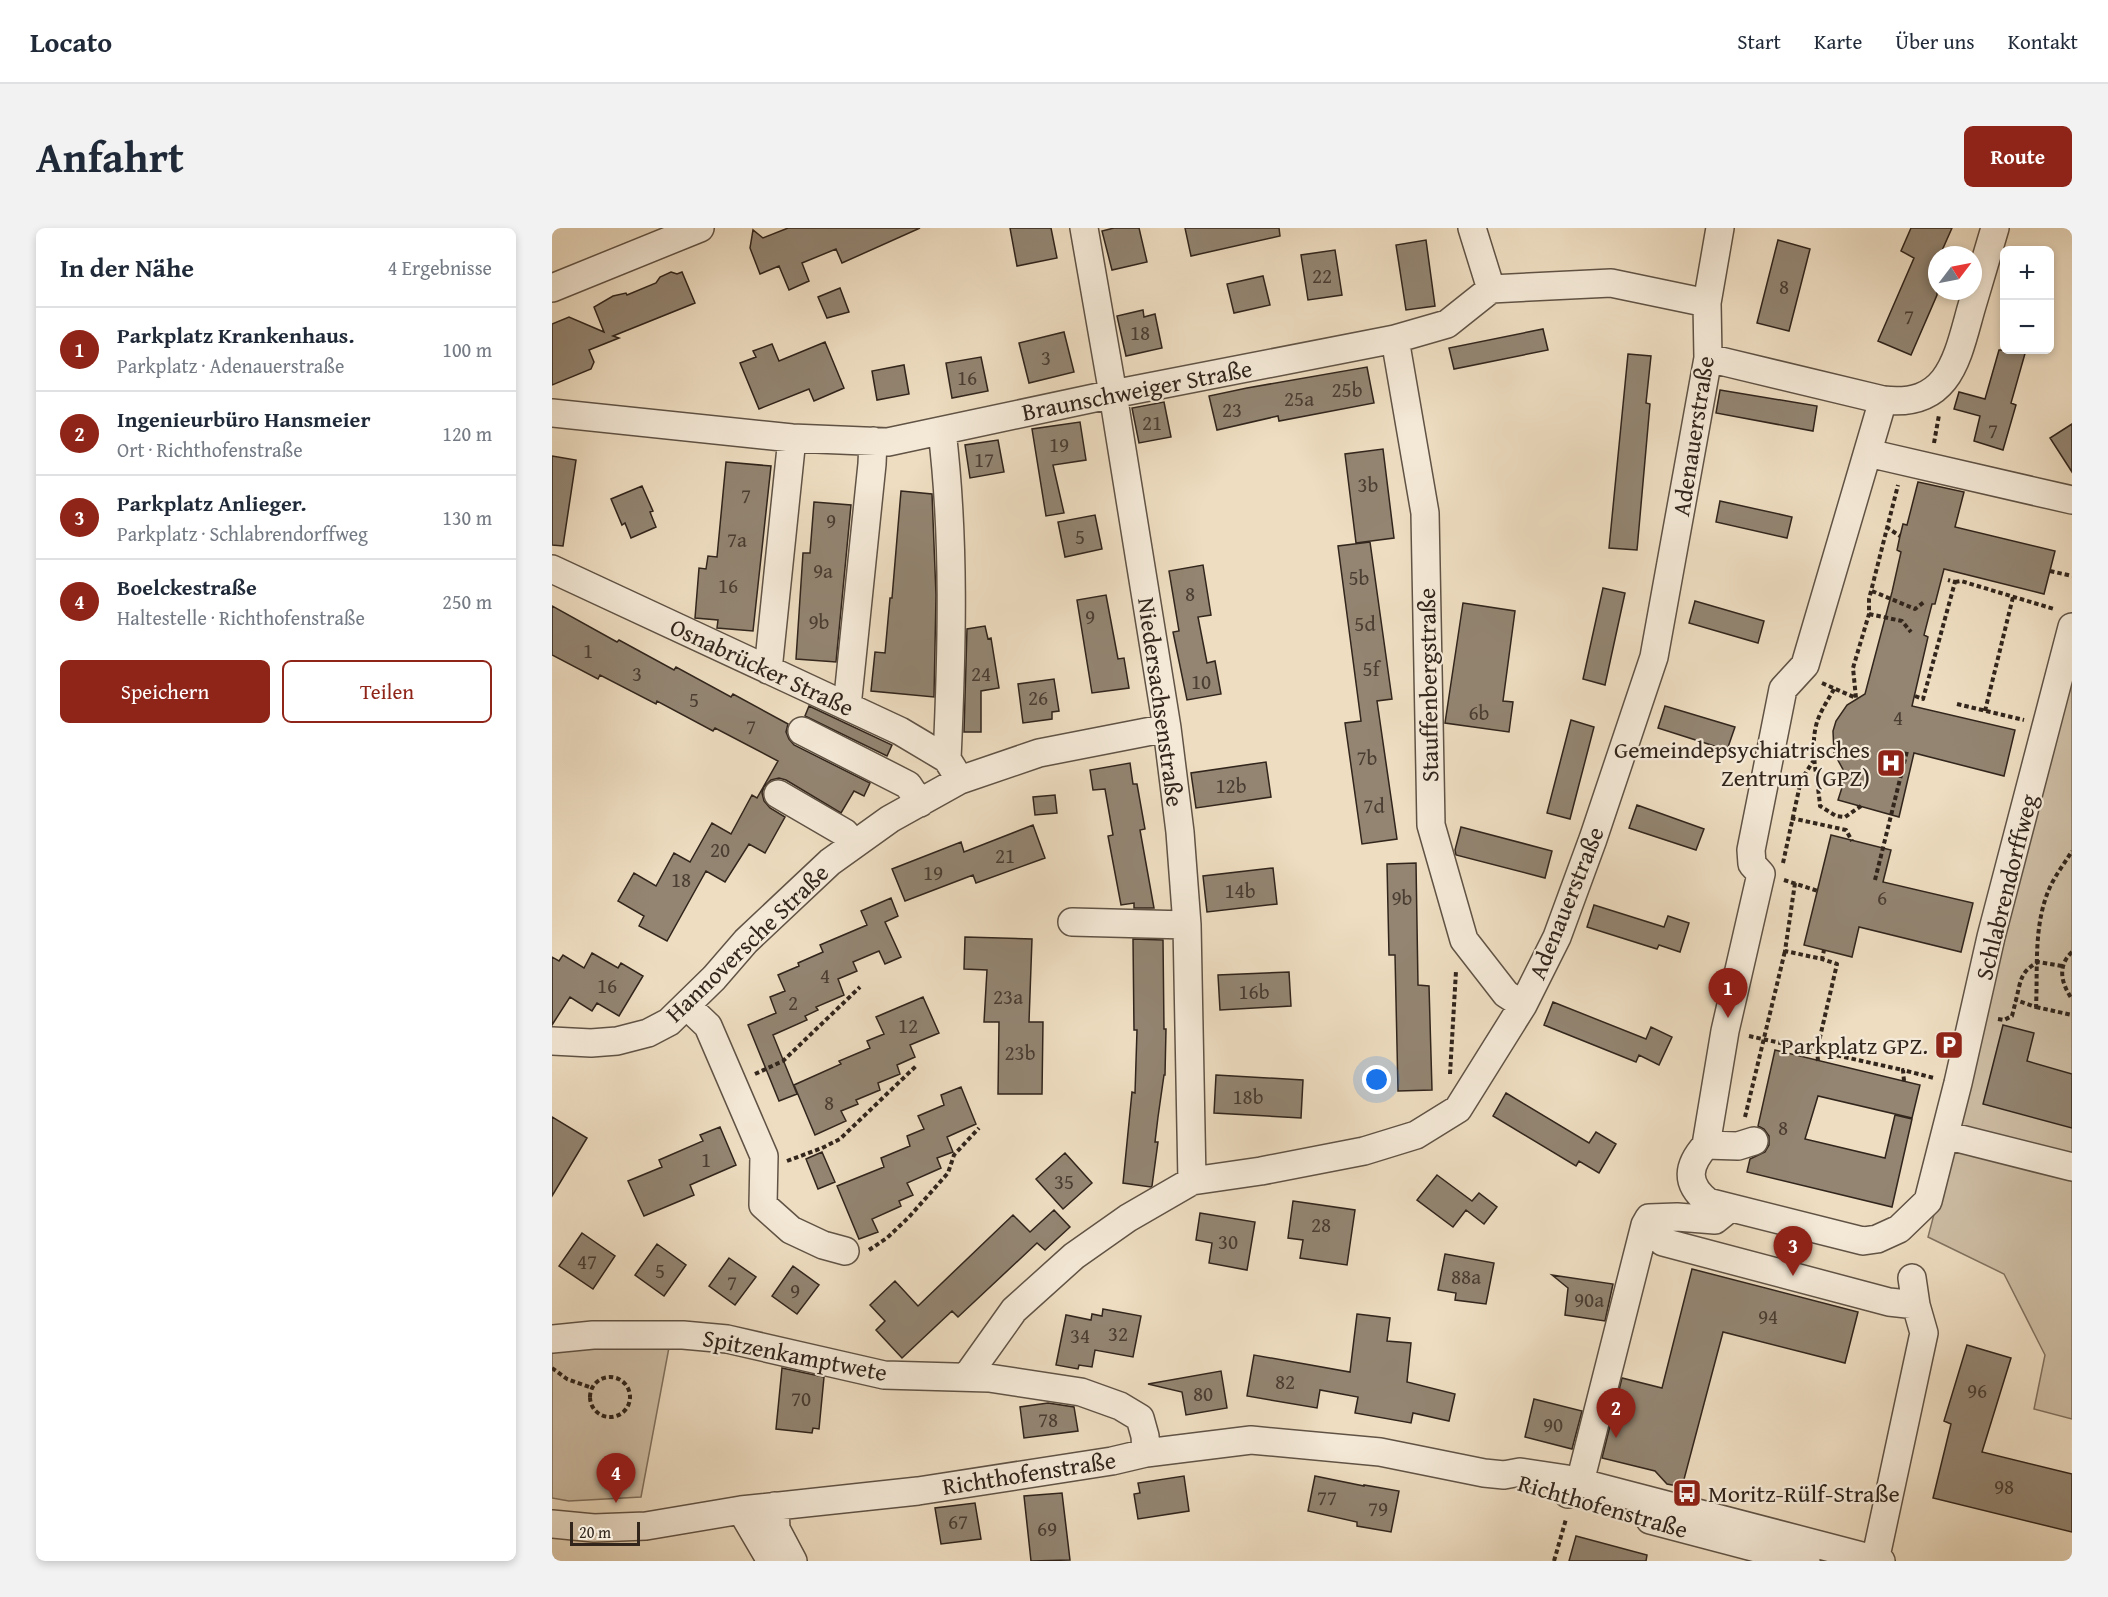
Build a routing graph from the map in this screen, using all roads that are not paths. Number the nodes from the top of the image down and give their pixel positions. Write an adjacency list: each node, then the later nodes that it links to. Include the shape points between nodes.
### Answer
1 (700, 228): 6 (street)
2 (1084, 228): 11 (street, Niedersachsenstraße)
3 (1472, 228): 7 (street)
4 (1720, 228): 8 (street, Adenauerstraße)
5 (1995, 228): 12 (street, via 1955,364 1928,393 1913,400)
6 (552, 288)
7 (1491, 289): 8 (street, via 1611,284); 9 (street, Braunschweiger Straße, via 1447,324)
8 (1707, 303): 10 (street, Adenauerstraße)
9 (1395, 339): 11 (street, Braunschweiger Straße); 31 (street, Stauffenbergstraße, via 1425,513 1431,825 1464,940 1506,994)
10 (1708, 358): 12 (street); 31 (street, Adenauerstraße, via 1654,657 1557,938)
11 (1113, 394): 14 (street, Braunschweiger Straße); 23 (street, Niedersachsenstraße)
12 (1883, 400): 17 (street)
13 (552, 413): 15 (street, Braunschweiger Straße)
14 (942, 431): 16 (street, Braunschweiger Straße, via 888,442); 25 (street, via 951,596)
15 (792, 438): 16 (street, Braunschweiger Straße); 21 (street)
16 (873, 441): 22 (street, via 848,697)
17 (1868, 453): 18 (street); 36 (street, via 1804,665 1784,689 1751,850 1752,864 1761,874 1725,1031)
18 (2072, 500)
19 (552, 569): 21 (street, Osnabrücker Straße)
20 (2067, 620): 34 (street, Schlabrendorffweg, via 2048,725 1991,937)
21 (768, 670): 22 (street, Osnabrücker Straße)
22 (844, 705): 25 (street, Osnabrücker Straße, via 900,731)
23 (1167, 728): 25 (street, Hannoversche Straße); 30 (street, Niedersachsenstraße)
24 (802, 731): 27 (street, via 908,785)
25 (953, 770): 27 (street, Hannoversche Straße)
26 (778, 794): 28 (street, via 845,833)
27 (920, 803): 28 (street, Hannoversche Straße)
28 (855, 844): 32 (street, Hannoversche Straße, via 830,862 746,941)
29 (1072, 922): 30 (street)
30 (1186, 925): 38 (street, Niedersachsenstraße)
31 (1523, 1005): 38 (street, Adenauerstraße, via 1458,1109 1416,1135 1364,1151)
32 (687, 1006): 33 (street, Hannoversche Straße, via 648,1034 591,1043); 41 (street, via 708,1026 764,1156 763,1205 791,1230)
33 (552, 1041)
34 (1944, 1141): 37 (street); 39 (street, Schlabrendorffweg, via 1928,1201 1899,1229 1877,1239 1863,1241)
35 (1746, 1143): 36 (street)
36 (1706, 1145): 39 (street, Schlabrendorffweg, via 1692,1165 1693,1186 1708,1202)
37 (2072, 1167)
38 (1192, 1181): 45 (street, Adenauerstraße, via 1128,1218 1074,1256 1014,1310)
39 (1730, 1208): 47 (street, via 1715,1220 1649,1218 1645,1225)
40 (1663, 1242): 43 (street, via 1888,1302)
41 (845, 1251)
42 (1912, 1278): 43 (street)
43 (1916, 1305): 51 (street, via 1924,1333)
44 (552, 1339): 45 (street, Spitzenkamptwete, via 683,1335 727,1340 884,1375)
45 (967, 1376): 46 (street, Spitzenkamptwete, via 1081,1392 1120,1406 1140,1418)
46 (1146, 1453): 47 (street, Richthofenstraße, via 1263,1440 1380,1452 1504,1475 1520,1472); 48 (street, Richthofenstraße, via 918,1491)
47 (1574, 1490): 51 (street, Richthofenstraße); 54 (street, Richthofenstraße)
48 (775, 1506): 49 (street, Richthofenstraße); 53 (street, via 776,1528)
49 (741, 1510): 50 (street, Richthofenstraße, via 636,1527); 52 (street)
50 (552, 1524)
51 (1867, 1559)
52 (771, 1561)
53 (793, 1561)
54 (1806, 1561)

